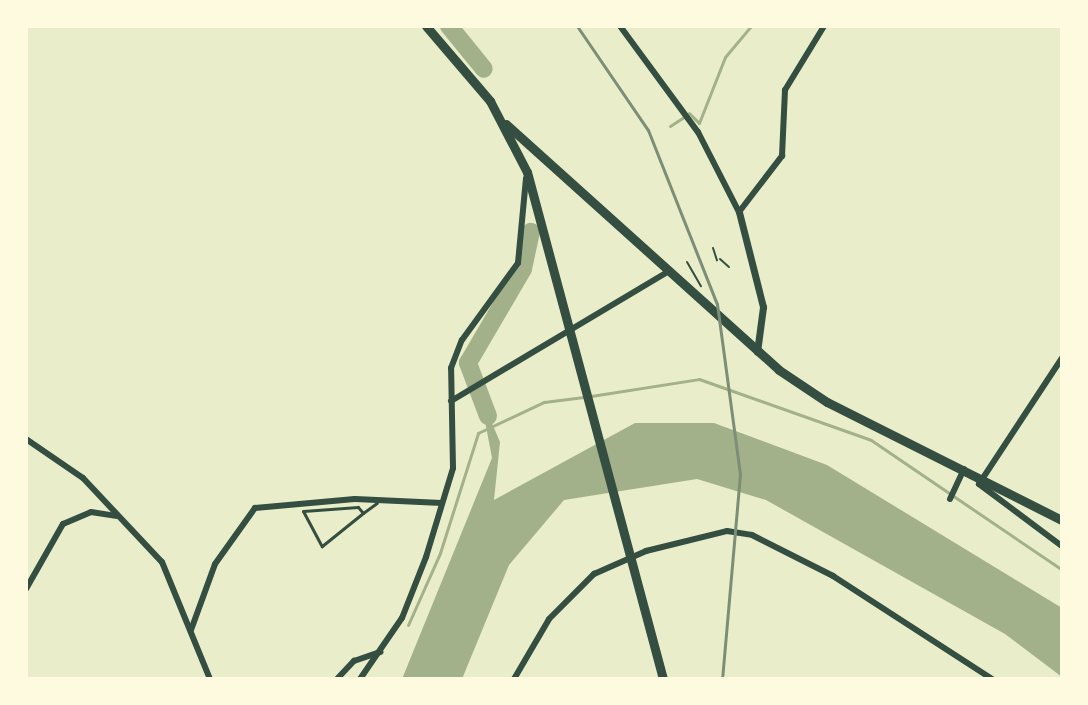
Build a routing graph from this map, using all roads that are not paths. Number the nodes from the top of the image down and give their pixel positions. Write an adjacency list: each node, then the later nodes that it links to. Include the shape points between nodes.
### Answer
1 (426, 26): 4 (main road)
2 (620, 26): 7 (street, via 698,132)
3 (824, 26): 7 (street, via 785,90 782,156)
4 (504, 123): 5 (main road); 6 (main road)
5 (546, 157): 6 (main road); 8 (main road)
6 (527, 172): 11 (street, via 518,263 462,340 449,380); 22 (main road)
7 (739, 212): 9 (street, via 763,307)
8 (667, 272): 9 (main road); 11 (street)
9 (757, 352): 13 (main road, via 827,402)
10 (1062, 358): 14 (street)
11 (451, 401): 17 (street, via 453,468)
12 (26, 439): 19 (street, via 83,478)
13 (964, 469): 14 (main road); 15 (street)
14 (980, 477): 20 (main road); 21 (street, via 983,490)
15 (951, 497)
16 (377, 503): 17 (street); 18 (lane); 24 (street, via 255,508 215,564)
17 (442, 503): 25 (street, via 402,618)
18 (363, 513): 18 (lane, via 358,507 303,511 322,546)
19 (116, 516): 23 (street, via 91,512 63,524); 24 (street, via 172,575)
20 (1062, 520)
21 (1062, 546)
22 (633, 552): 29 (street, via 594,574 563,601); 30 (main road); 31 (street, via 727,531 752,535 833,576)
23 (26, 589)
24 (191, 630): 26 (street)
25 (380, 652): 27 (street, via 354,661); 28 (street)
26 (210, 679)
27 (337, 679)
28 (360, 679)
29 (514, 679)
30 (663, 679)
31 (992, 679)

